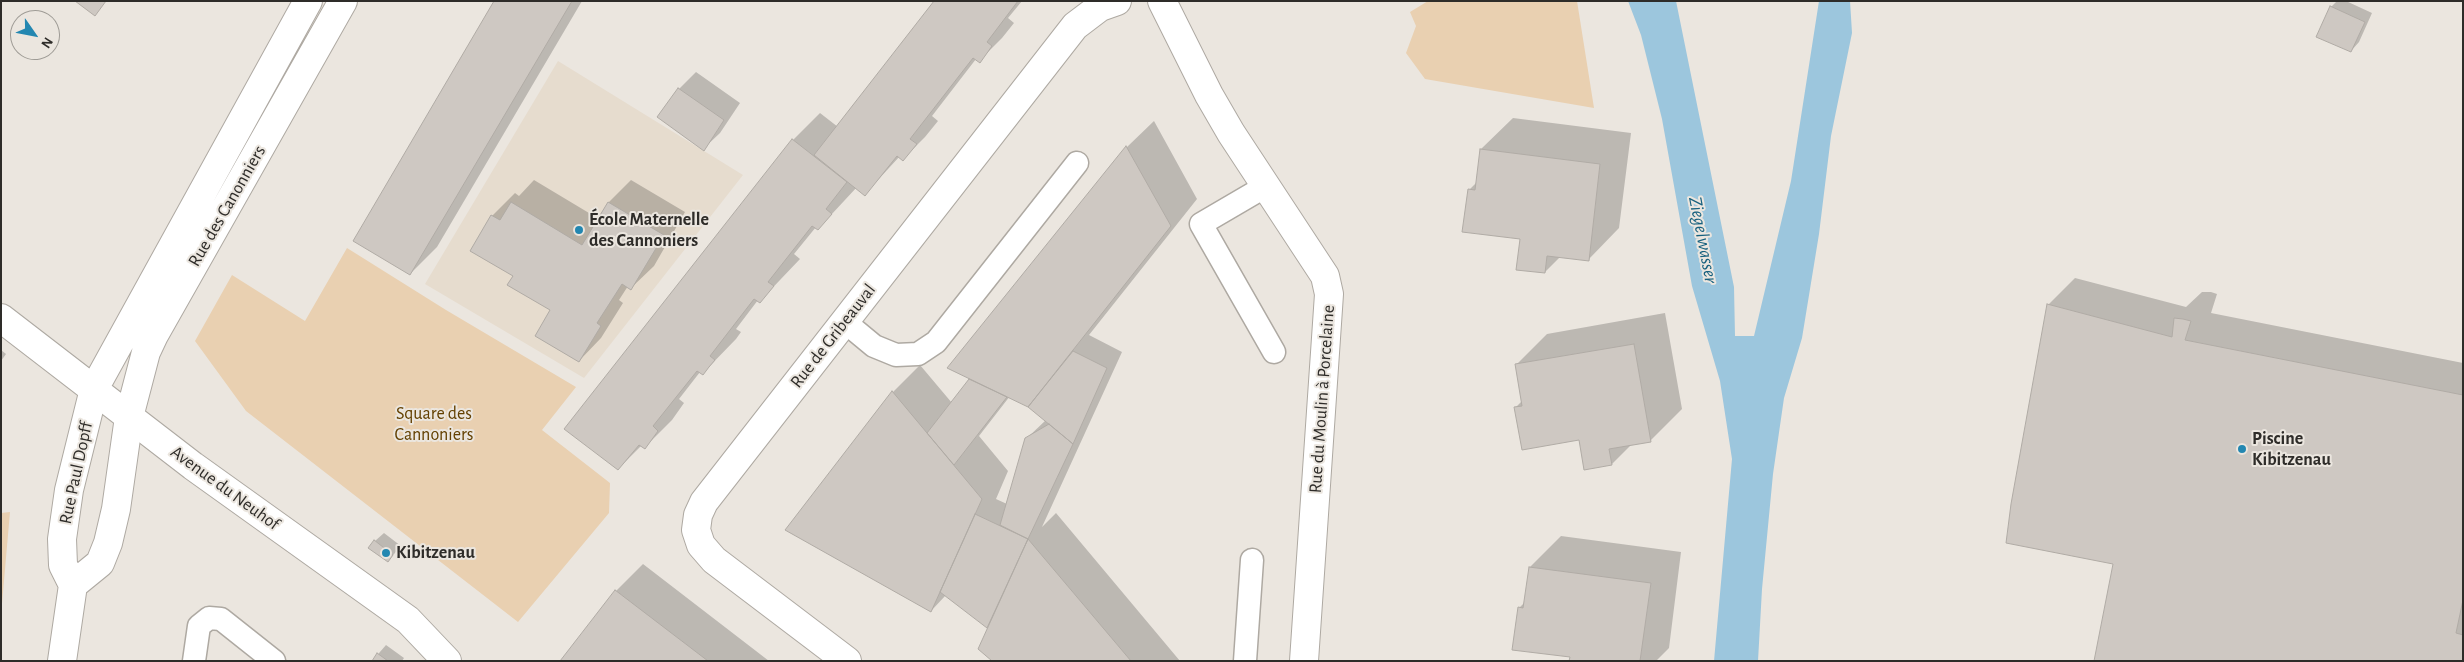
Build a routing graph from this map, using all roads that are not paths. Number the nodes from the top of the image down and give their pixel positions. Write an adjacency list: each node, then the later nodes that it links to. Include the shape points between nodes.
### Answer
1 (308, 1): 10 (street, Rue des Canonniers)
2 (343, 1): 11 (street, Rue des Canonniers, via 154,335 146,352)
3 (1117, 1): 8 (street, Rue de Gribeauval, via 1100,7 1075,26)
4 (1162, 1): 6 (street, Rue du Moulin à Porcelaine, via 1209,95)
5 (1077, 163): 8 (lane, via 936,342 918,354 896,355 874,346)
6 (1266, 186): 9 (lane, via 1201,224); 20 (street, Rue du Moulin à Porcelaine, via 1325,276 1329,294)
7 (1, 318): 10 (street, Avenue du Neuhof)
8 (845, 322): 18 (street, Rue de Gribeauval, via 704,502 696,530 701,545 714,560)
9 (1274, 352)
10 (94, 389): 11 (street, Avenue du Neuhof); 13 (street, Rue Paul Dopff, via 69,490 62,539 63,566)
11 (129, 417): 13 (street, via 108,543 100,563); 17 (street, Avenue du Neuhof, via 408,620)
12 (1252, 560): 19 (lane)
13 (73, 585): 14 (street)
14 (62, 661)
15 (194, 661): 16 (lane, via 199,626 209,618 221,619)
16 (274, 661)
17 (447, 661)
18 (847, 661)
19 (1245, 661)
20 (1304, 661)

